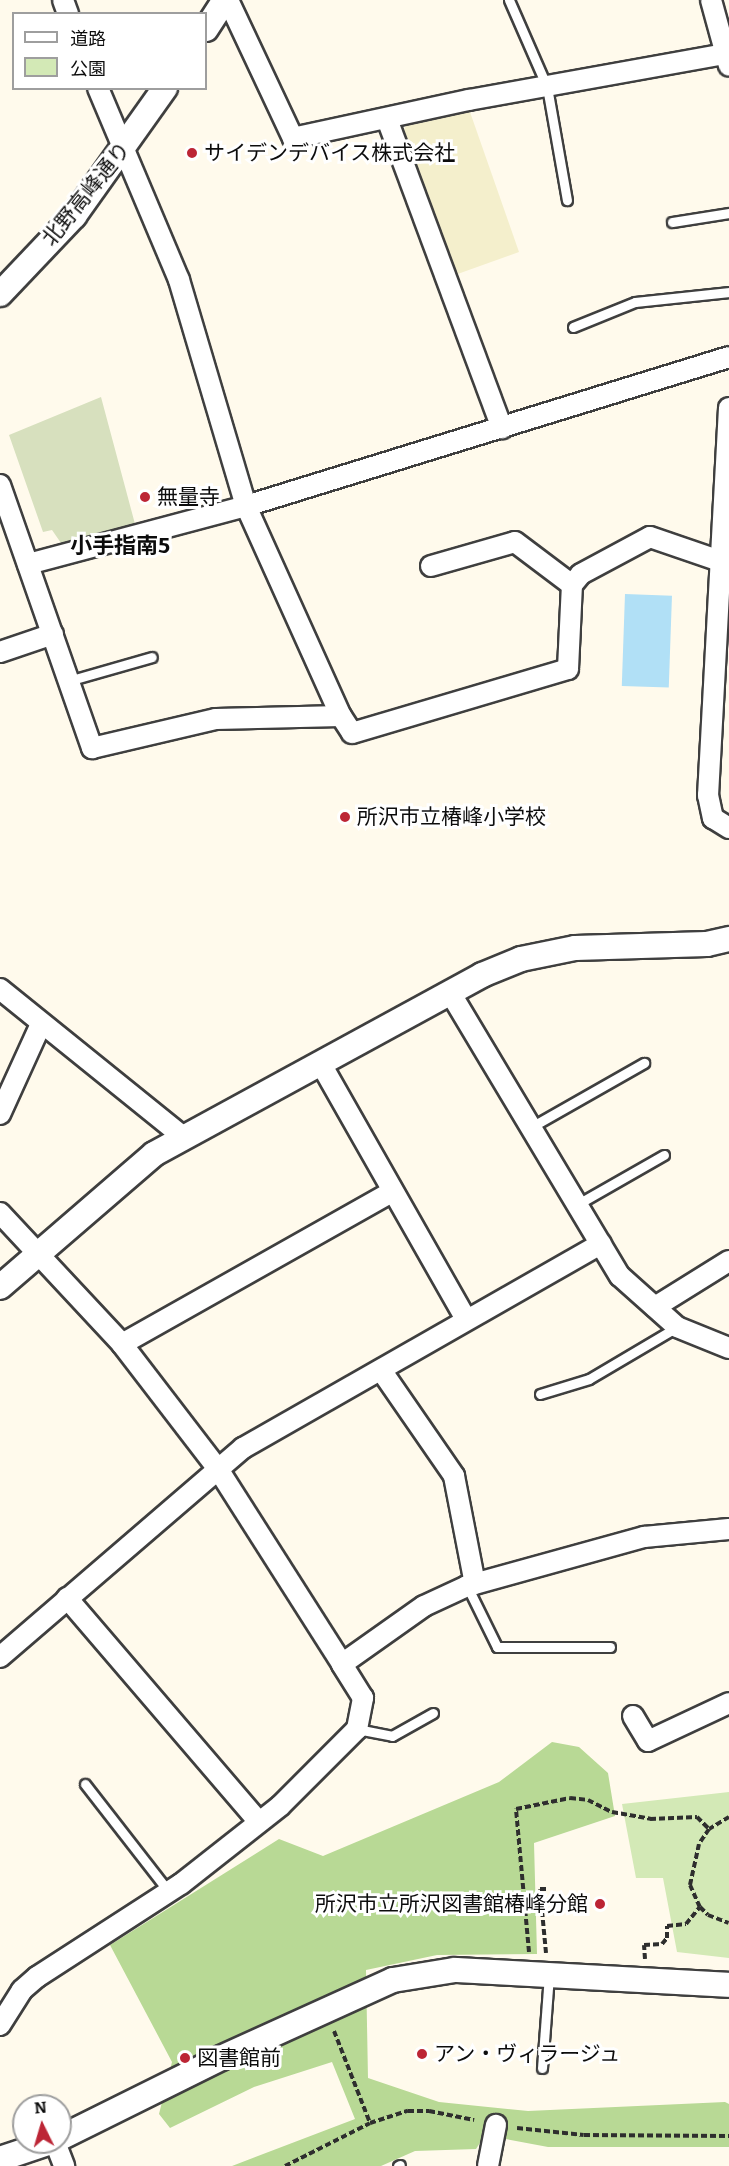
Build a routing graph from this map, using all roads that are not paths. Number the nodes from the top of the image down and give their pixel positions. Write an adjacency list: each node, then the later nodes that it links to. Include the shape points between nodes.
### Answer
1 (227, 0): 4 (street); 9 (street, via 293,138)
2 (509, 0): 6 (lane)
3 (711, 0): 5 (street)
4 (207, 28)
5 (728, 58): 6 (street)
6 (547, 87): 9 (street); 11 (lane)
7 (99, 90): 10 (street)
8 (164, 90): 10 (street, 北野高峰通り)
9 (387, 119): 19 (street)
10 (122, 151): 15 (street, 北野高峰通り, via 74,216); 21 (street, via 179,280)
11 (567, 200)
12 (729, 213): 13 (lane)
13 (672, 222)
14 (729, 292): 16 (lane, via 635,302)
15 (0, 294)
16 (573, 327)
17 (729, 357): 19 (street)
18 (729, 408): 22 (street)
19 (502, 428): 21 (street)
20 (1, 490): 23 (street)
21 (246, 506): 23 (street); 31 (street)
22 (720, 561): 25 (street, via 650,537 581,574); 29 (street)
23 (28, 564): 26 (street)
24 (431, 566): 25 (street, via 515,542)
25 (572, 585): 31 (street, via 568,669 352,733)
26 (53, 634): 27 (street); 30 (street)
27 (0, 652)
28 (152, 657): 30 (lane)
29 (722, 665): 32 (street, via 708,795 713,818)
30 (68, 681): 31 (street, via 92,748 216,719)
31 (341, 716)
32 (729, 828)
33 (729, 939): 35 (street, via 707,944 548,952 501,966)
34 (0, 989): 36 (street)
35 (452, 994): 38 (street); 40 (street)
36 (41, 1024): 39 (street); 41 (street)
37 (644, 1063): 40 (lane)
38 (321, 1064): 41 (street); 43 (street)
39 (0, 1114)
40 (532, 1126): 44 (street)
41 (182, 1136): 47 (street, via 154,1154)
42 (664, 1155): 44 (lane)
43 (393, 1191): 51 (street); 53 (street)
44 (578, 1204): 46 (street)
45 (0, 1213): 47 (street)
46 (602, 1244): 50 (street, via 621,1276); 51 (street)
47 (39, 1254): 49 (street); 53 (street)
48 (729, 1261): 50 (street)
49 (0, 1287)
50 (655, 1307): 52 (street)
51 (466, 1319): 55 (street)
52 (677, 1328): 54 (street); 56 (lane, via 589,1379)
53 (122, 1344): 57 (street)
54 (729, 1348)
55 (381, 1370): 57 (street, via 293,1417); 59 (street, via 454,1476)
56 (540, 1394)
57 (218, 1469): 60 (street); 63 (street)
58 (729, 1530): 59 (street, via 644,1537)
59 (471, 1585): 61 (lane, via 497,1647); 63 (street, via 424,1606)
60 (67, 1598): 62 (street); 69 (street)
61 (610, 1647)
62 (0, 1657)
63 (342, 1664): 67 (street, via 363,1698)
64 (729, 1703): 66 (street, via 648,1741)
65 (433, 1713): 67 (lane, via 392,1736)
66 (633, 1716)
67 (357, 1729): 69 (street)
68 (85, 1784): 70 (lane)
69 (259, 1822): 70 (street)
70 (169, 1892): 73 (street, via 37,1977 22,1990)
71 (547, 1967): 72 (street); 74 (lane); 76 (street, via 423,1973 370,1988)
72 (729, 1985)
73 (0, 2025)
74 (542, 2068)
75 (496, 2125): 79 (street)
76 (72, 2132)
77 (16, 2154): 78 (street)
78 (0, 2159)
79 (488, 2166)

